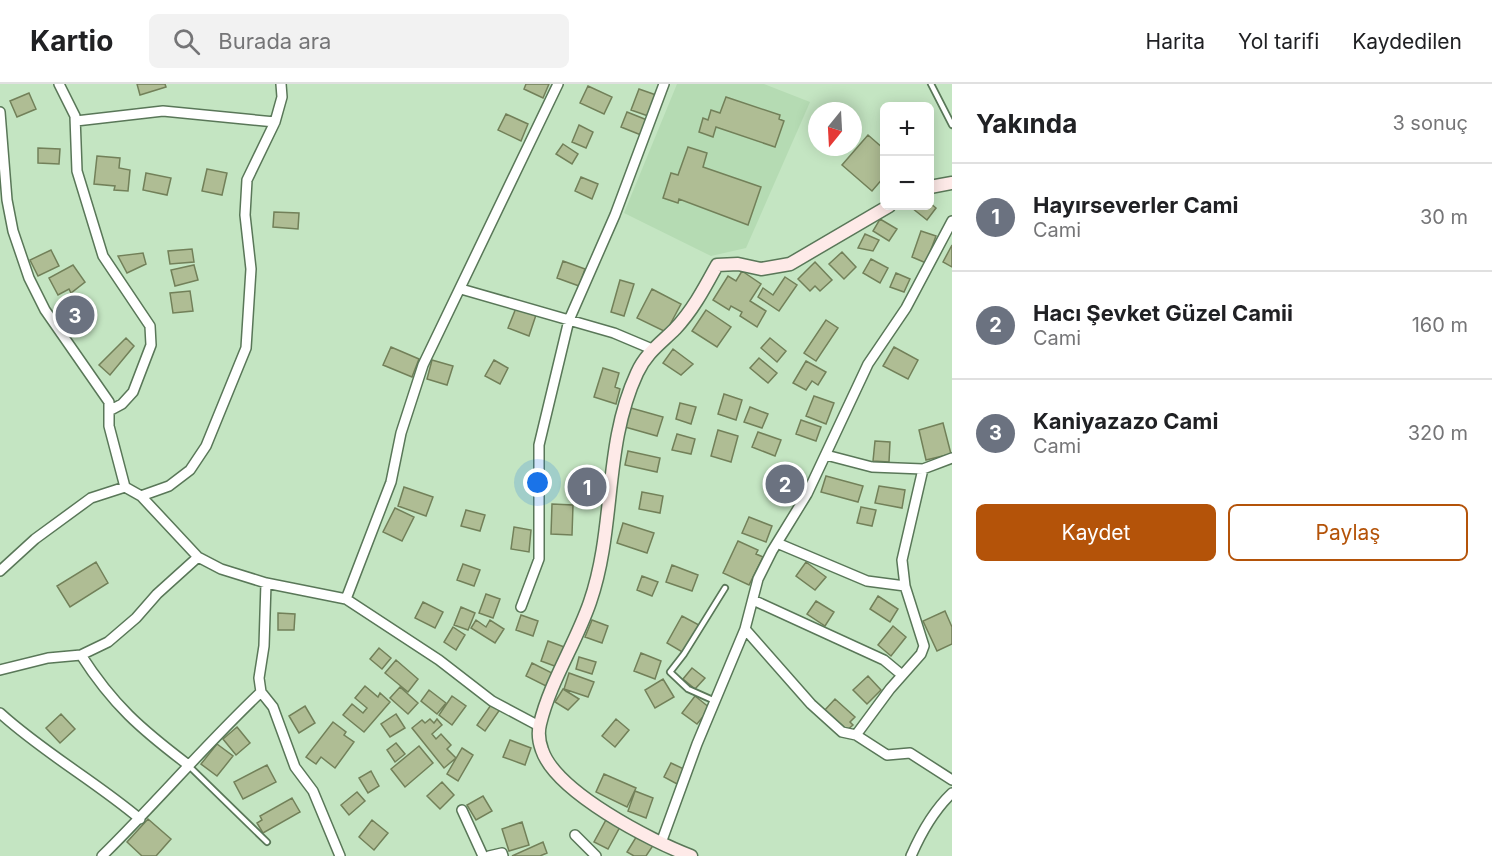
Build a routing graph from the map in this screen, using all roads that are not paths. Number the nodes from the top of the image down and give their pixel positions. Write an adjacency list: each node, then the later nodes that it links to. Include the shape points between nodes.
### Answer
1 (59, 84): 7 (street)
2 (281, 84): 8 (street, via 282,97)
3 (558, 84): 14 (street)
4 (664, 84): 15 (street, via 615,215)
5 (930, 84): 9 (lane)
6 (0, 112): 17 (street, via 7,200 29,278 45,310 109,402)
7 (76, 121): 8 (street, via 163,111); 17 (street, via 77,171 103,256 150,326 151,345 133,392)
8 (275, 122): 22 (street, via 247,180 244,215 251,269 246,348 206,446 190,470 169,486)
9 (952, 125)
10 (952, 183): 11 (street)
11 (934, 187)
12 (882, 210): 16 (street, via 790,264 761,269 717,265 695,305)
13 (952, 221): 18 (street, via 906,308 868,364)
14 (461, 289): 15 (street); 29 (street, via 423,365 401,432 391,482)
15 (569, 320): 16 (street); 31 (street, via 539,445 539,559)
16 (652, 349): 39 (street, via 637,371 622,412 599,576)
17 (109, 411): 21 (street, via 109,426)
18 (826, 455): 20 (street, via 872,467); 23 (street)
19 (952, 458): 20 (street)
20 (923, 469): 27 (street, via 902,560)
21 (125, 487): 22 (street); 25 (street, via 92,498 44,532)
22 (141, 496): 24 (street)
23 (777, 543): 27 (street, via 867,581); 30 (street, via 758,579)
24 (198, 557): 26 (street); 33 (street, via 108,642)
25 (0, 571)
26 (266, 583): 29 (street); 36 (street)
27 (905, 586): 35 (street, via 924,646)
28 (725, 588): 37 (lane, via 670,672 688,689)
29 (345, 599): 39 (street, via 492,700)
30 (753, 600): 32 (street); 35 (street, via 884,660)
31 (521, 608)
32 (745, 629): 37 (street); 40 (street, via 811,704 842,732)
33 (81, 655): 34 (street, via 48,658); 41 (street, via 122,711)
34 (0, 670)
35 (902, 675): 40 (street)
36 (261, 692): 41 (street); 50 (street, via 273,706 295,767 313,790)
37 (715, 700): 48 (street)
38 (0, 713): 45 (street, via 25,736)
39 (539, 726): 48 (street, via 542,751 563,779 603,810)
40 (856, 735): 42 (street, via 887,755 910,753)
41 (187, 764): 45 (street); 47 (lane)
42 (952, 780)
43 (952, 793): 56 (street, via 921,834)
44 (462, 810): 51 (street)
45 (140, 819): 49 (street)
46 (575, 835): 54 (street)
47 (267, 842)
48 (661, 843): 55 (street)
49 (102, 856)
50 (340, 856)
51 (483, 856)
52 (489, 856): 53 (street)
53 (503, 856)
54 (596, 856)
55 (691, 856)
56 (911, 856)

